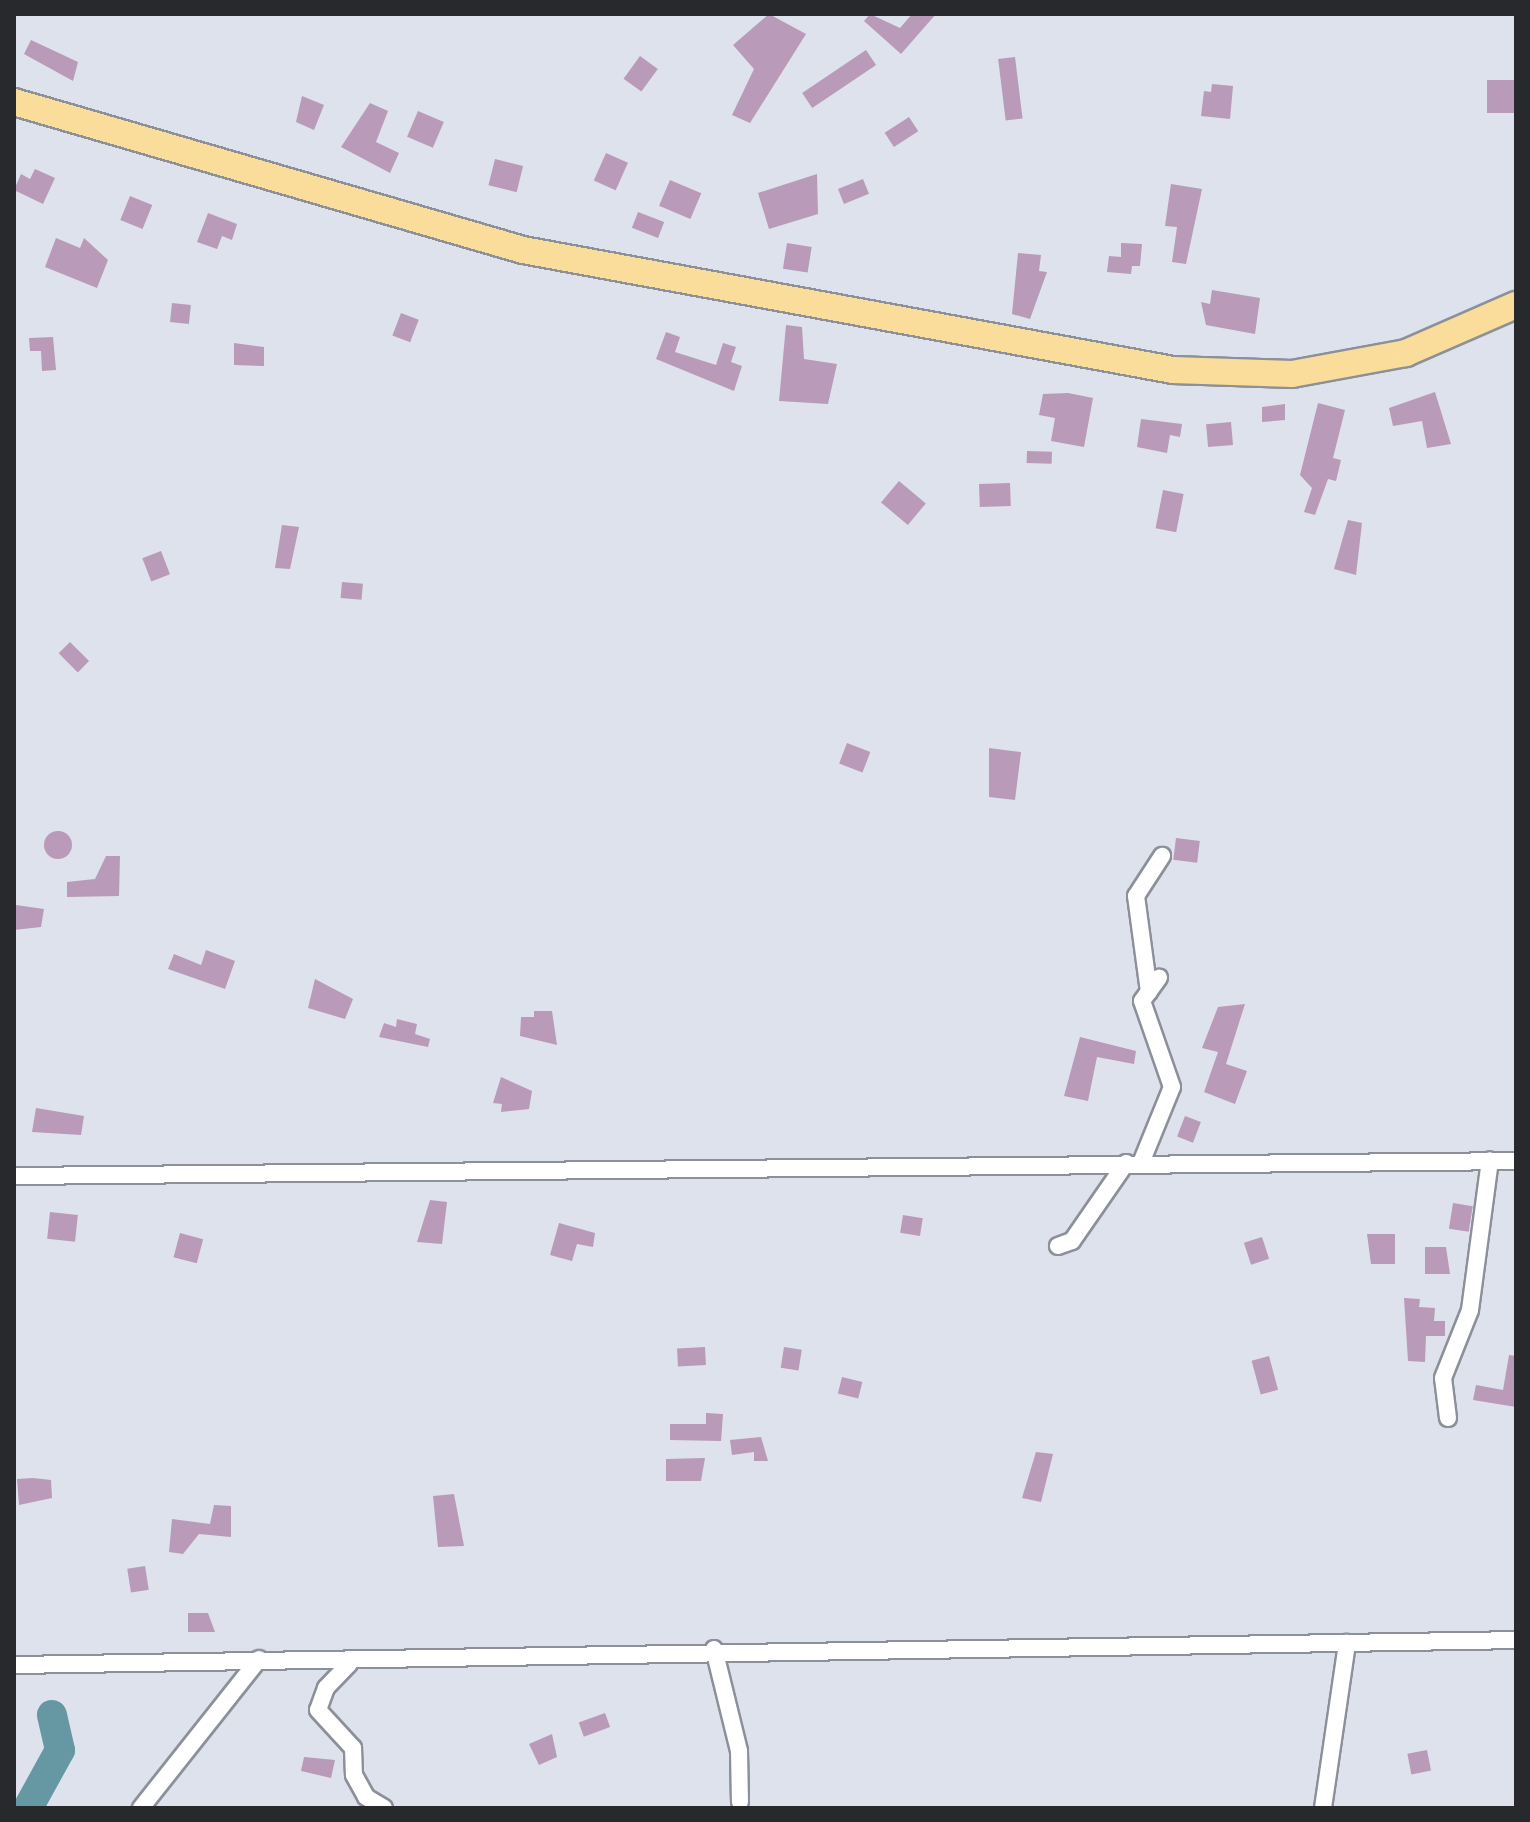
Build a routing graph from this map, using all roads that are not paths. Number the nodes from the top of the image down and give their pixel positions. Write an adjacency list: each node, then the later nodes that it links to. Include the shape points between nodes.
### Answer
1 (14, 102): 2 (main road, via 523,250 1173,370 1292,374 1406,353)
2 (1516, 305)
3 (1162, 856): 6 (street, via 1144,873 1136,896 1154,985 1142,1001 1146,1024 1172,1087)
4 (1490, 1160): 5 (street); 6 (street); 9 (street, via 1470,1310 1443,1378)
5 (1516, 1161)
6 (1133, 1163): 7 (street); 8 (street, via 1072,1241)
7 (14, 1176)
8 (1058, 1246)
9 (1448, 1418)
10 (1516, 1640): 11 (street)
11 (1347, 1643): 12 (street); 19 (street)
12 (714, 1649): 14 (street); 16 (street, via 739,1751)
13 (259, 1659): 14 (street); 15 (street); 17 (street)
14 (349, 1664): 18 (street, via 326,1688 318,1710 353,1748 354,1775 366,1797)
15 (14, 1665)
16 (740, 1802)
17 (141, 1808)
18 (384, 1808)
19 (1323, 1808)

